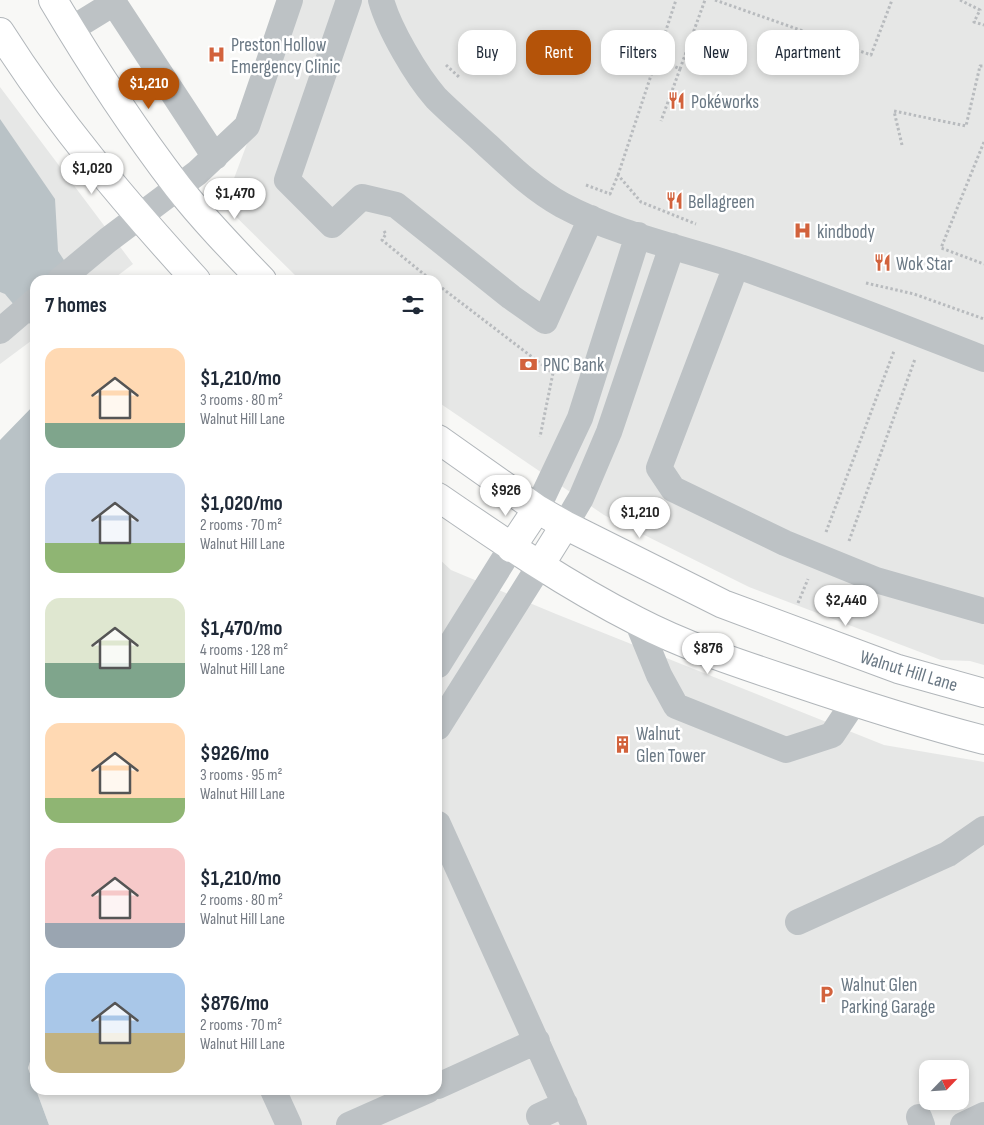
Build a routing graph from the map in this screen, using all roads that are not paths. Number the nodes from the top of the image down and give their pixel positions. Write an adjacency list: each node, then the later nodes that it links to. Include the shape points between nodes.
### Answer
1 (52, 0): 6 (main road)
2 (290, 0): 8 (street, via 247,126)
3 (349, 0): 11 (street, via 287,180 332,225 362,197 396,204 545,321)
4 (381, 0): 11 (street, via 407,57 436,97 527,182 562,205)
5 (113, 2): 6 (street); 8 (street)
6 (70, 30): 9 (main road)
7 (0, 32): 10 (main road, via 79,146)
8 (215, 157): 9 (street)
9 (178, 187): 10 (street); 17 (main road)
10 (138, 218): 15 (street); 16 (main road)
11 (590, 218): 12 (street)
12 (638, 235): 13 (street); 23 (street, via 580,418)
13 (672, 246): 14 (street); 24 (street, via 609,432 581,498)
14 (736, 266): 20 (street); 27 (street, via 659,468 673,489 785,543 876,580)
15 (66, 275)
16 (191, 275)
17 (257, 275)
18 (30, 305): 19 (street)
19 (2, 329)
20 (984, 359)
21 (442, 442): 23 (main road, Walnut Hill Lane)
22 (442, 499): 25 (main road)
23 (537, 509): 24 (main road, Walnut Hill Lane); 25 (main road)
24 (565, 525): 26 (main road); 30 (main road, Walnut Hill Lane, via 723,604 898,669)
25 (511, 548): 26 (main road); 29 (street)
26 (540, 565): 28 (main road, via 562,581); 32 (street)
27 (984, 611)
28 (637, 621): 31 (main road, via 701,650); 31 (street, via 676,706 786,750 832,735)
29 (442, 658)
30 (984, 692)
31 (854, 702): 33 (main road)
32 (442, 721)
33 (984, 740)
34 (984, 829): 36 (street, via 948,854)
35 (442, 833): 37 (street)
36 (798, 922)
37 (537, 1042): 38 (street); 41 (street)
38 (442, 1084)
39 (275, 1095): 44 (street)
40 (417, 1095): 45 (street)
41 (570, 1115): 42 (street)
42 (539, 1116)
43 (984, 1116): 46 (street)
44 (289, 1125)
45 (349, 1125)
46 (963, 1125)

